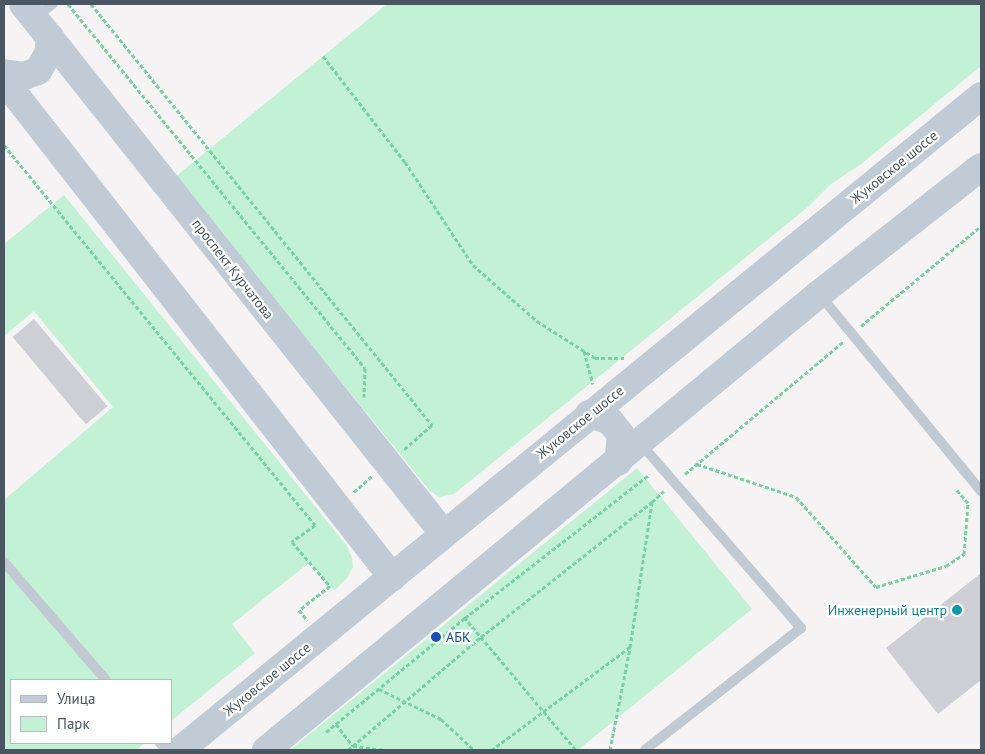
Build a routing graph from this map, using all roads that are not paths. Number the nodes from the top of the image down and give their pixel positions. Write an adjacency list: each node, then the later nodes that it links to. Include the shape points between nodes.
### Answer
1 (40, 16): 2 (main road, via 48,54 38,71 24,76); 11 (main road, проспект Курчатова)
2 (4, 73)
3 (4, 80): 13 (main road)
4 (981, 96): 7 (main road, Жуковское шоссе)
5 (981, 167): 6 (main road)
6 (819, 294): 8 (main road); 10 (lane)
7 (594, 410): 9 (main road, via 610,421 621,435); 11 (main road, Жуковское шоссе)
8 (640, 443): 9 (main road); 17 (lane, via 801,628)
9 (618, 462): 16 (main road, via 457,608)
10 (981, 490)
11 (444, 534): 13 (main road, Жуковское шоссе)
12 (4, 562): 14 (lane)
13 (392, 577): 15 (main road, Жуковское шоссе)
14 (105, 679)
15 (189, 747)
16 (266, 750)
17 (647, 750)

